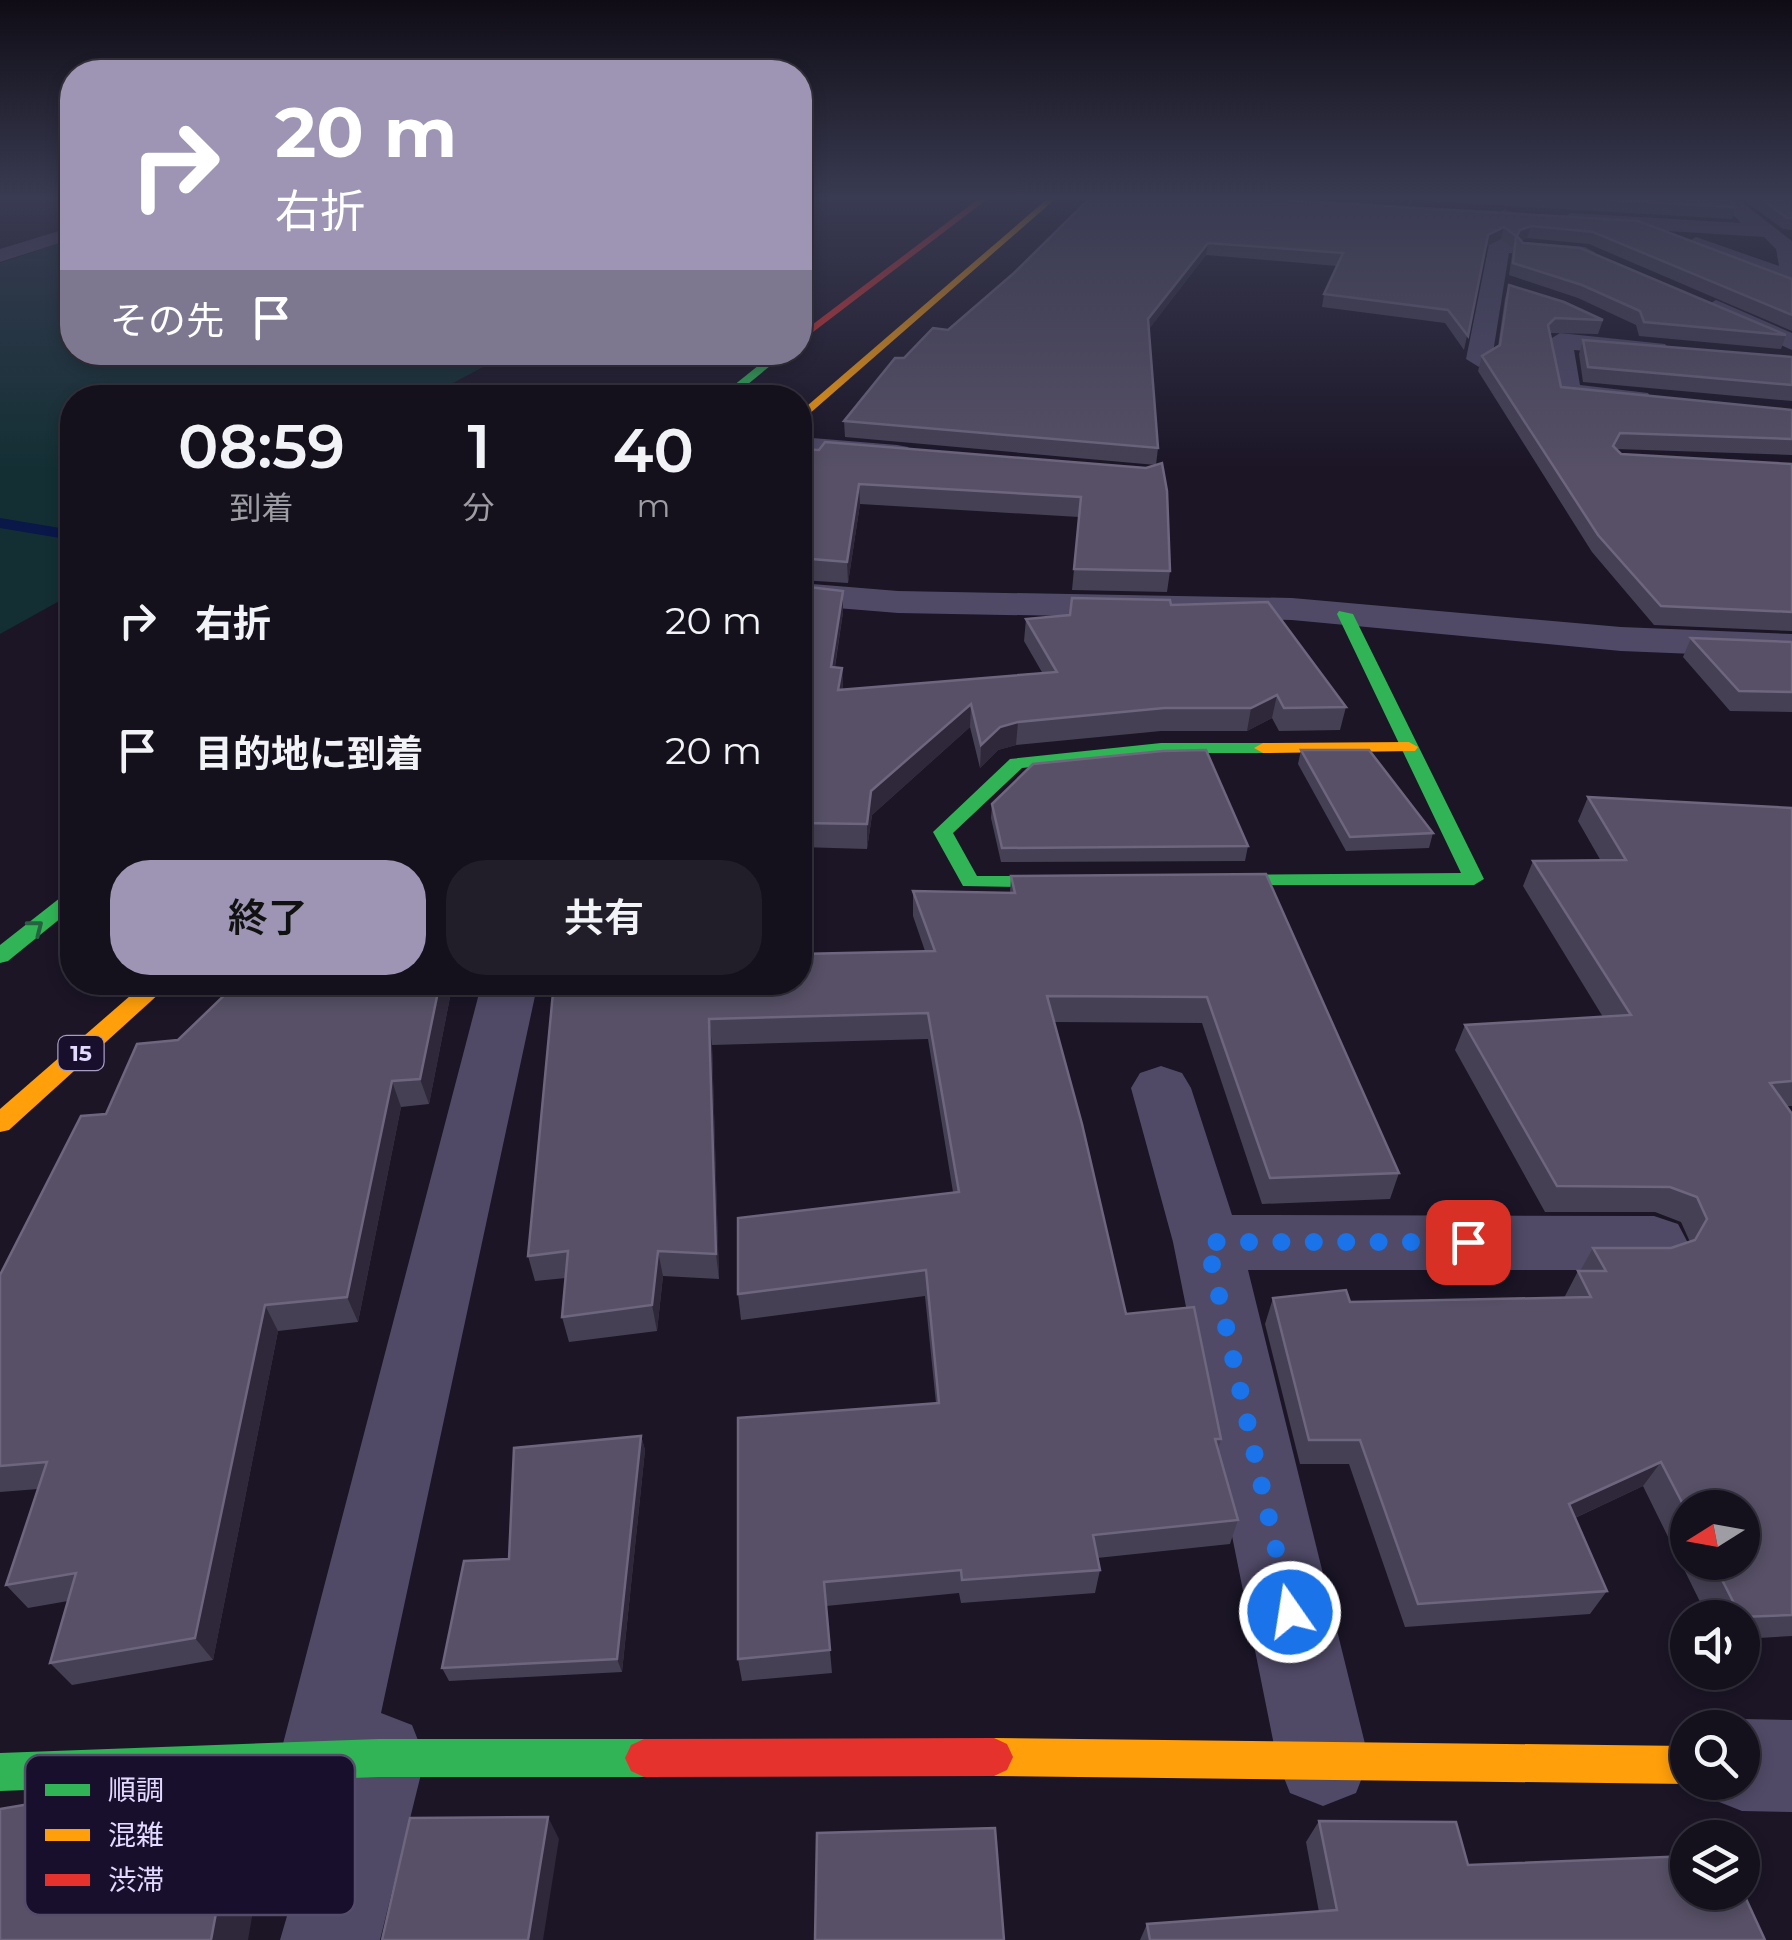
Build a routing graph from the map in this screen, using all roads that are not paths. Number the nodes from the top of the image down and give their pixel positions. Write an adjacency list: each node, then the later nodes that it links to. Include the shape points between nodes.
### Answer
1 (863, 291): 6 (main road)
2 (946, 291): 12 (main road)
3 (1500, 291): 9 (street)
4 (1700, 301): 8 (street)
5 (1600, 321): 7 (street, via 1671,351)
6 (812, 329)
7 (1627, 347): 7 (street, via 1560,341 1568,392 1651,400)
8 (1785, 354)
9 (1479, 359)
10 (765, 365): 11 (main road)
11 (740, 385)
12 (812, 408)
13 (812, 447): 14 (street)
14 (934, 457)
15 (812, 595): 16 (street)
16 (1345, 614): 17 (street); 18 (main road)
17 (1790, 649)
18 (1409, 746): 19 (main road, via 1474,879); 20 (main road, via 1161,748 1018,763 943,832 970,882)
19 (1164, 881)
20 (1106, 882)
21 (60, 908): 22 (main road, one-way to 21)
22 (0, 956)
23 (147, 995): 26 (main road, 15)
24 (507, 995): 29 (street)
25 (1162, 1088): 27 (street)
26 (0, 1123)
27 (1207, 1242): 28 (street); 31 (street)
28 (1654, 1243)
29 (353, 1755)
30 (355, 1759): 31 (main road)
31 (1323, 1760): 32 (main road)
32 (1670, 1765)
33 (1760, 1765): 34 (street)
34 (1792, 1766)
35 (25, 1771): 36 (main road)
36 (0, 1772)
37 (333, 1915): 38 (street)
38 (330, 1940)

